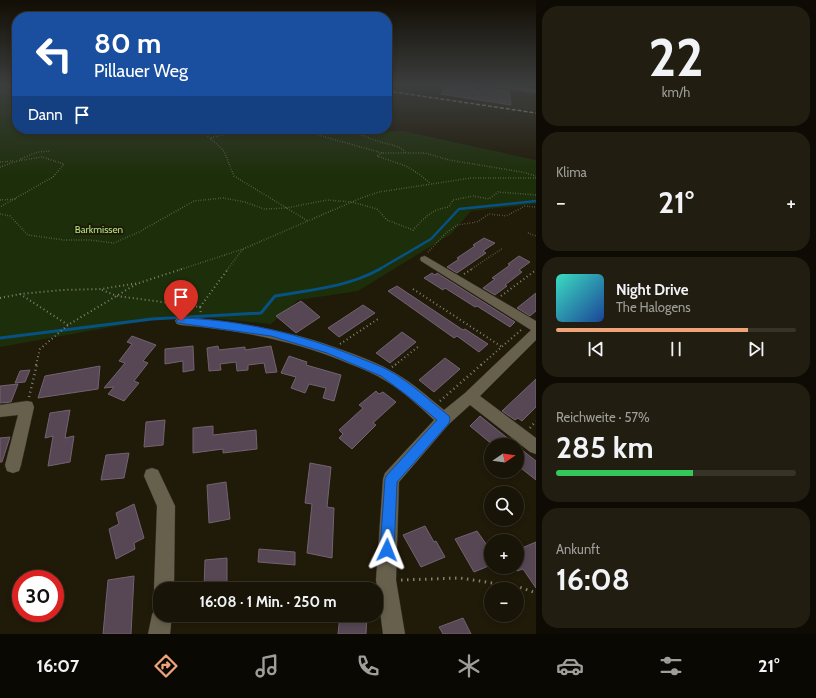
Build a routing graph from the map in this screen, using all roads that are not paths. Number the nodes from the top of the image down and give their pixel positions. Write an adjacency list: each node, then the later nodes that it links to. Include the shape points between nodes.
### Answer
1 (425, 259): 3 (street)
2 (181, 321): 6 (street, via 271,332 330,350 385,373)
3 (534, 327): 4 (street)
4 (470, 397): 6 (street); 7 (street)
5 (0, 411): 8 (street, via 27,407)
6 (444, 419): 13 (street, via 391,479 386,580)
7 (536, 447)
8 (13, 465)
9 (152, 476): 10 (street, via 166,506)
10 (164, 582)
11 (161, 622): 12 (street)
12 (159, 634)
13 (394, 634)

